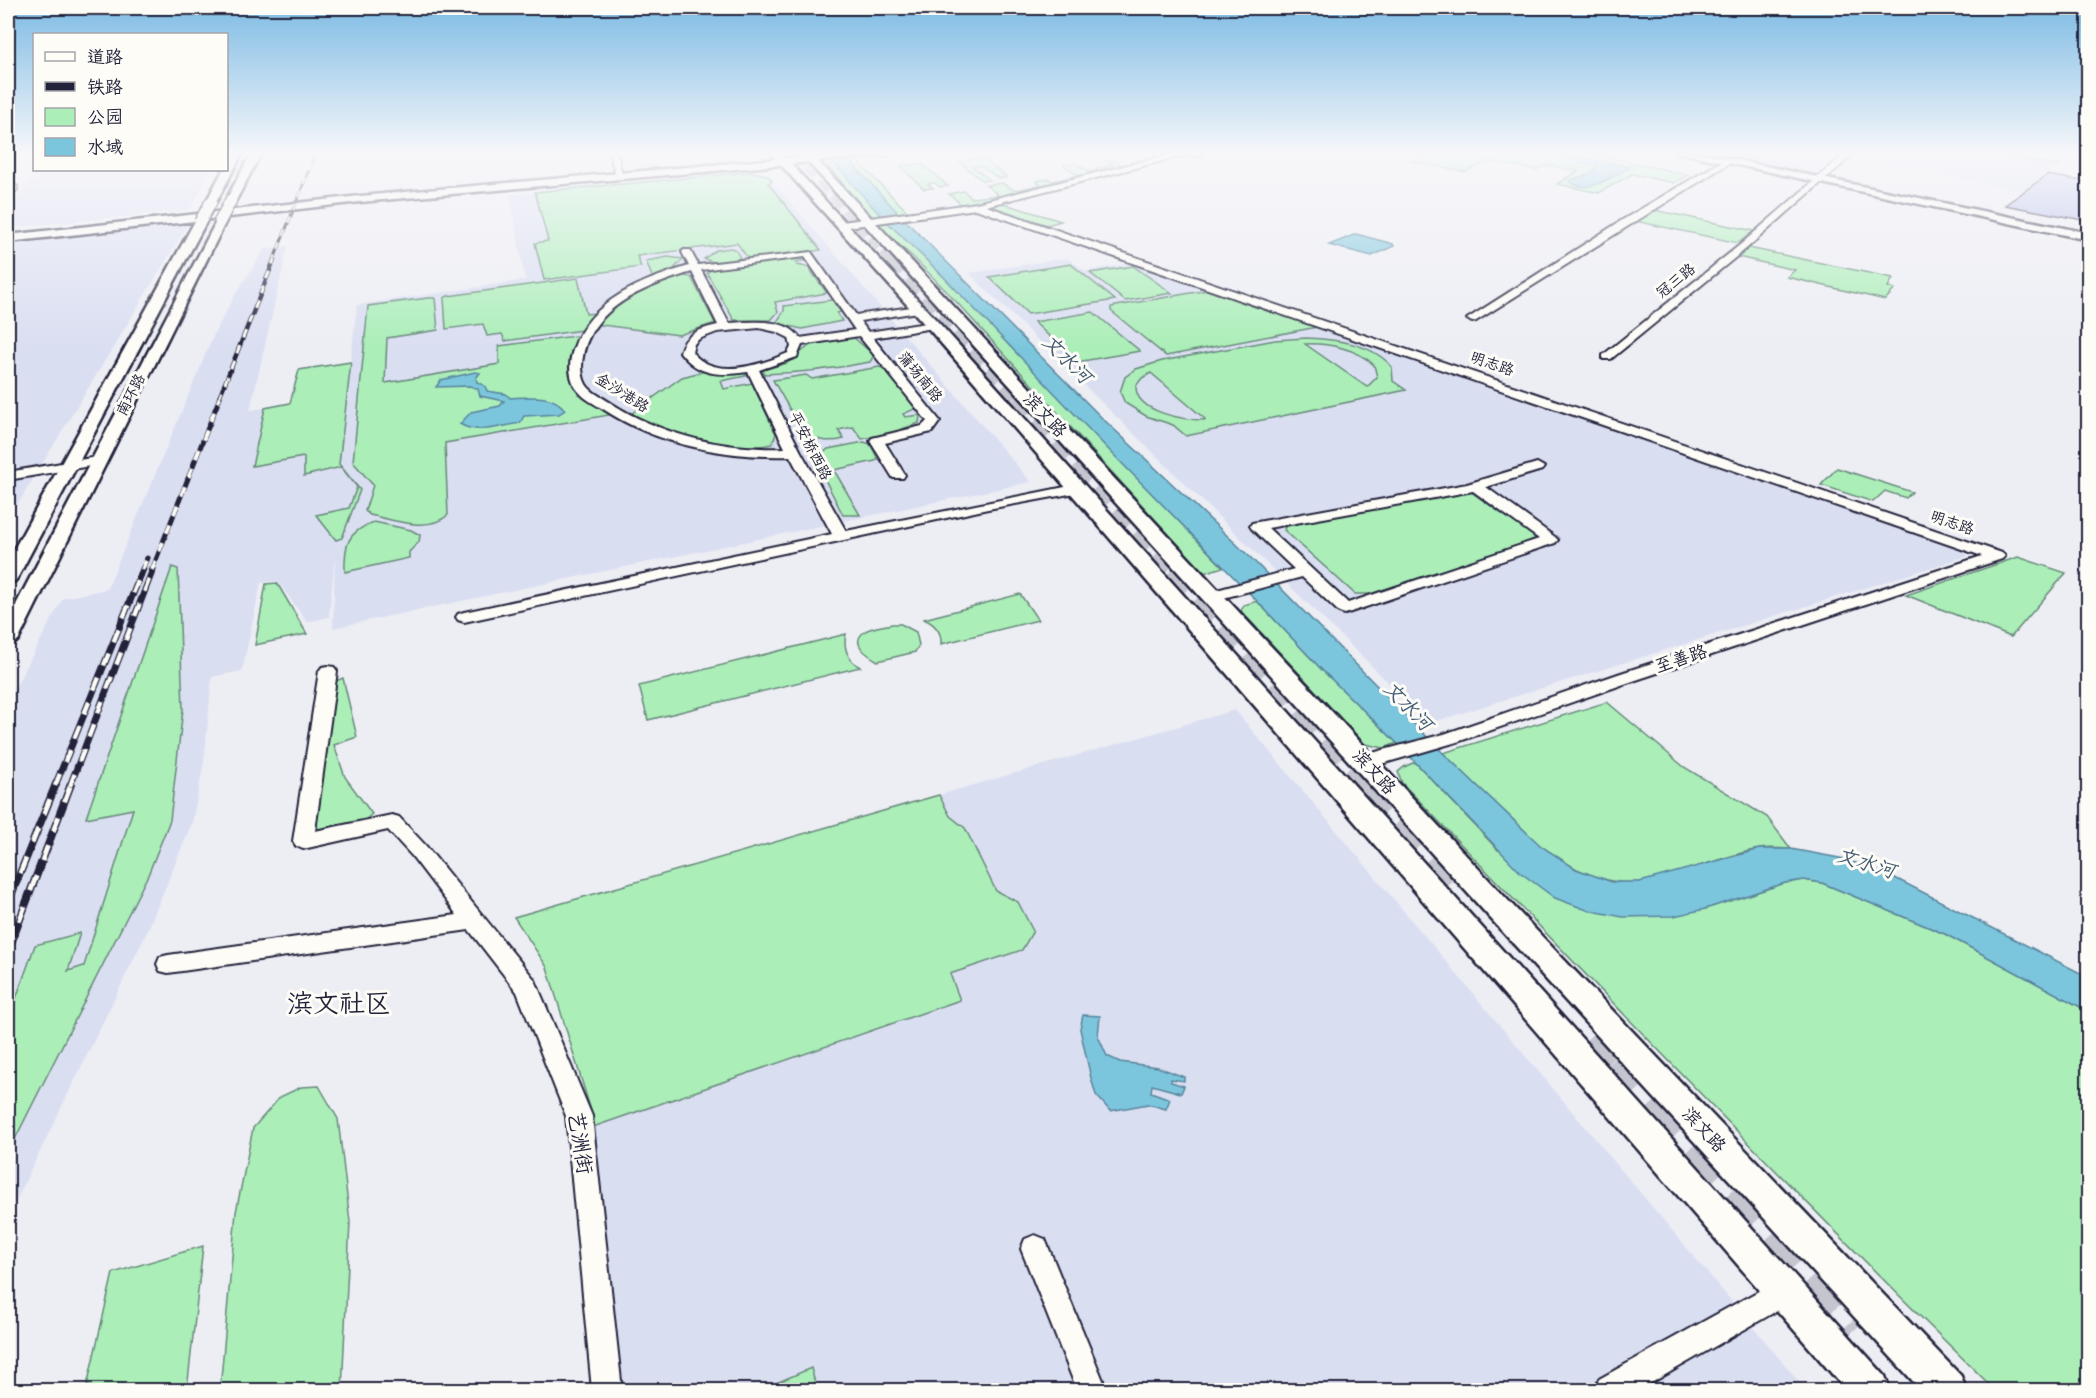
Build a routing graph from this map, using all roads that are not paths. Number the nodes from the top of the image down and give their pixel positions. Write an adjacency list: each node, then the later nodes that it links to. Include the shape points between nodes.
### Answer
1 (149, 217): 13 (main road)
2 (195, 217): 15 (main road)
3 (203, 217): 27 (main road, 南环路, bridge)
4 (222, 217): 26 (main road, 南环路, bridge)
5 (855, 217): 12 (main road, 滨文路)
6 (857, 217): 12 (main road, 滨文路)
7 (898, 217): 12 (street)
8 (1009, 217): 34 (street, 明志路)
9 (1633, 217): 19 (street)
10 (1777, 217): 23 (street, 冠三路)
11 (1995, 217): 14 (main road)
12 (861, 222): 18 (main road, 滨文路); 37 (main road, 滨文路)
13 (8, 232)
14 (2088, 237)
15 (8, 238)
16 (687, 252): 17 (street)
17 (695, 268): 20 (street); 21 (street, 金沙港路, via 808,254); 25 (street, 金沙港路, via 626,296 591,323 578,349 575,366 582,388 632,421 668,436 707,445)
18 (925, 317): 21 (street); 21 (street); 32 (main road, 滨文路)
19 (1472, 319)
20 (725, 327): 22 (street, via 771,326 784,329); 24 (street, via 691,340 686,349 689,358 706,368)
21 (860, 328): 22 (street); 29 (street, 蒲场南路, via 934,421 927,429 877,441)
22 (794, 338): 24 (street, via 793,355)
23 (1607, 357)
24 (752, 368): 25 (street, 平安桥西路)
25 (794, 452): 33 (street, 平安桥西路)
26 (97, 461): 27 (street); 39 (main road, 南环路)
27 (68, 466): 30 (street); 36 (main road, 南环路)
28 (1538, 468): 31 (street)
29 (898, 475)
30 (8, 476)
31 (1475, 486): 35 (street, via 1257,525); 35 (street, via 1550,540 1345,609)
32 (1075, 489): 33 (street); 45 (main road, 滨文路)
33 (841, 537): 38 (street)
34 (1997, 556): 41 (street, 至善路, via 1450,738)
35 (1294, 569): 37 (street)
36 (8, 577)
37 (1216, 589): 41 (main road, 滨文路)
38 (464, 616)
39 (8, 639)
40 (328, 671): 42 (street, 艺洲街, via 303,842 392,822)
41 (1376, 759): 50 (main road, 滨文路)
42 (474, 921): 43 (street); 46 (street, 艺洲街, via 528,987 579,1116)
43 (168, 964)
44 (1035, 1249): 47 (street)
45 (1784, 1291): 48 (street); 49 (main road, 滨文路)
46 (607, 1390)
47 (1092, 1390)
48 (1610, 1390)
49 (1871, 1390)
50 (1947, 1390)

